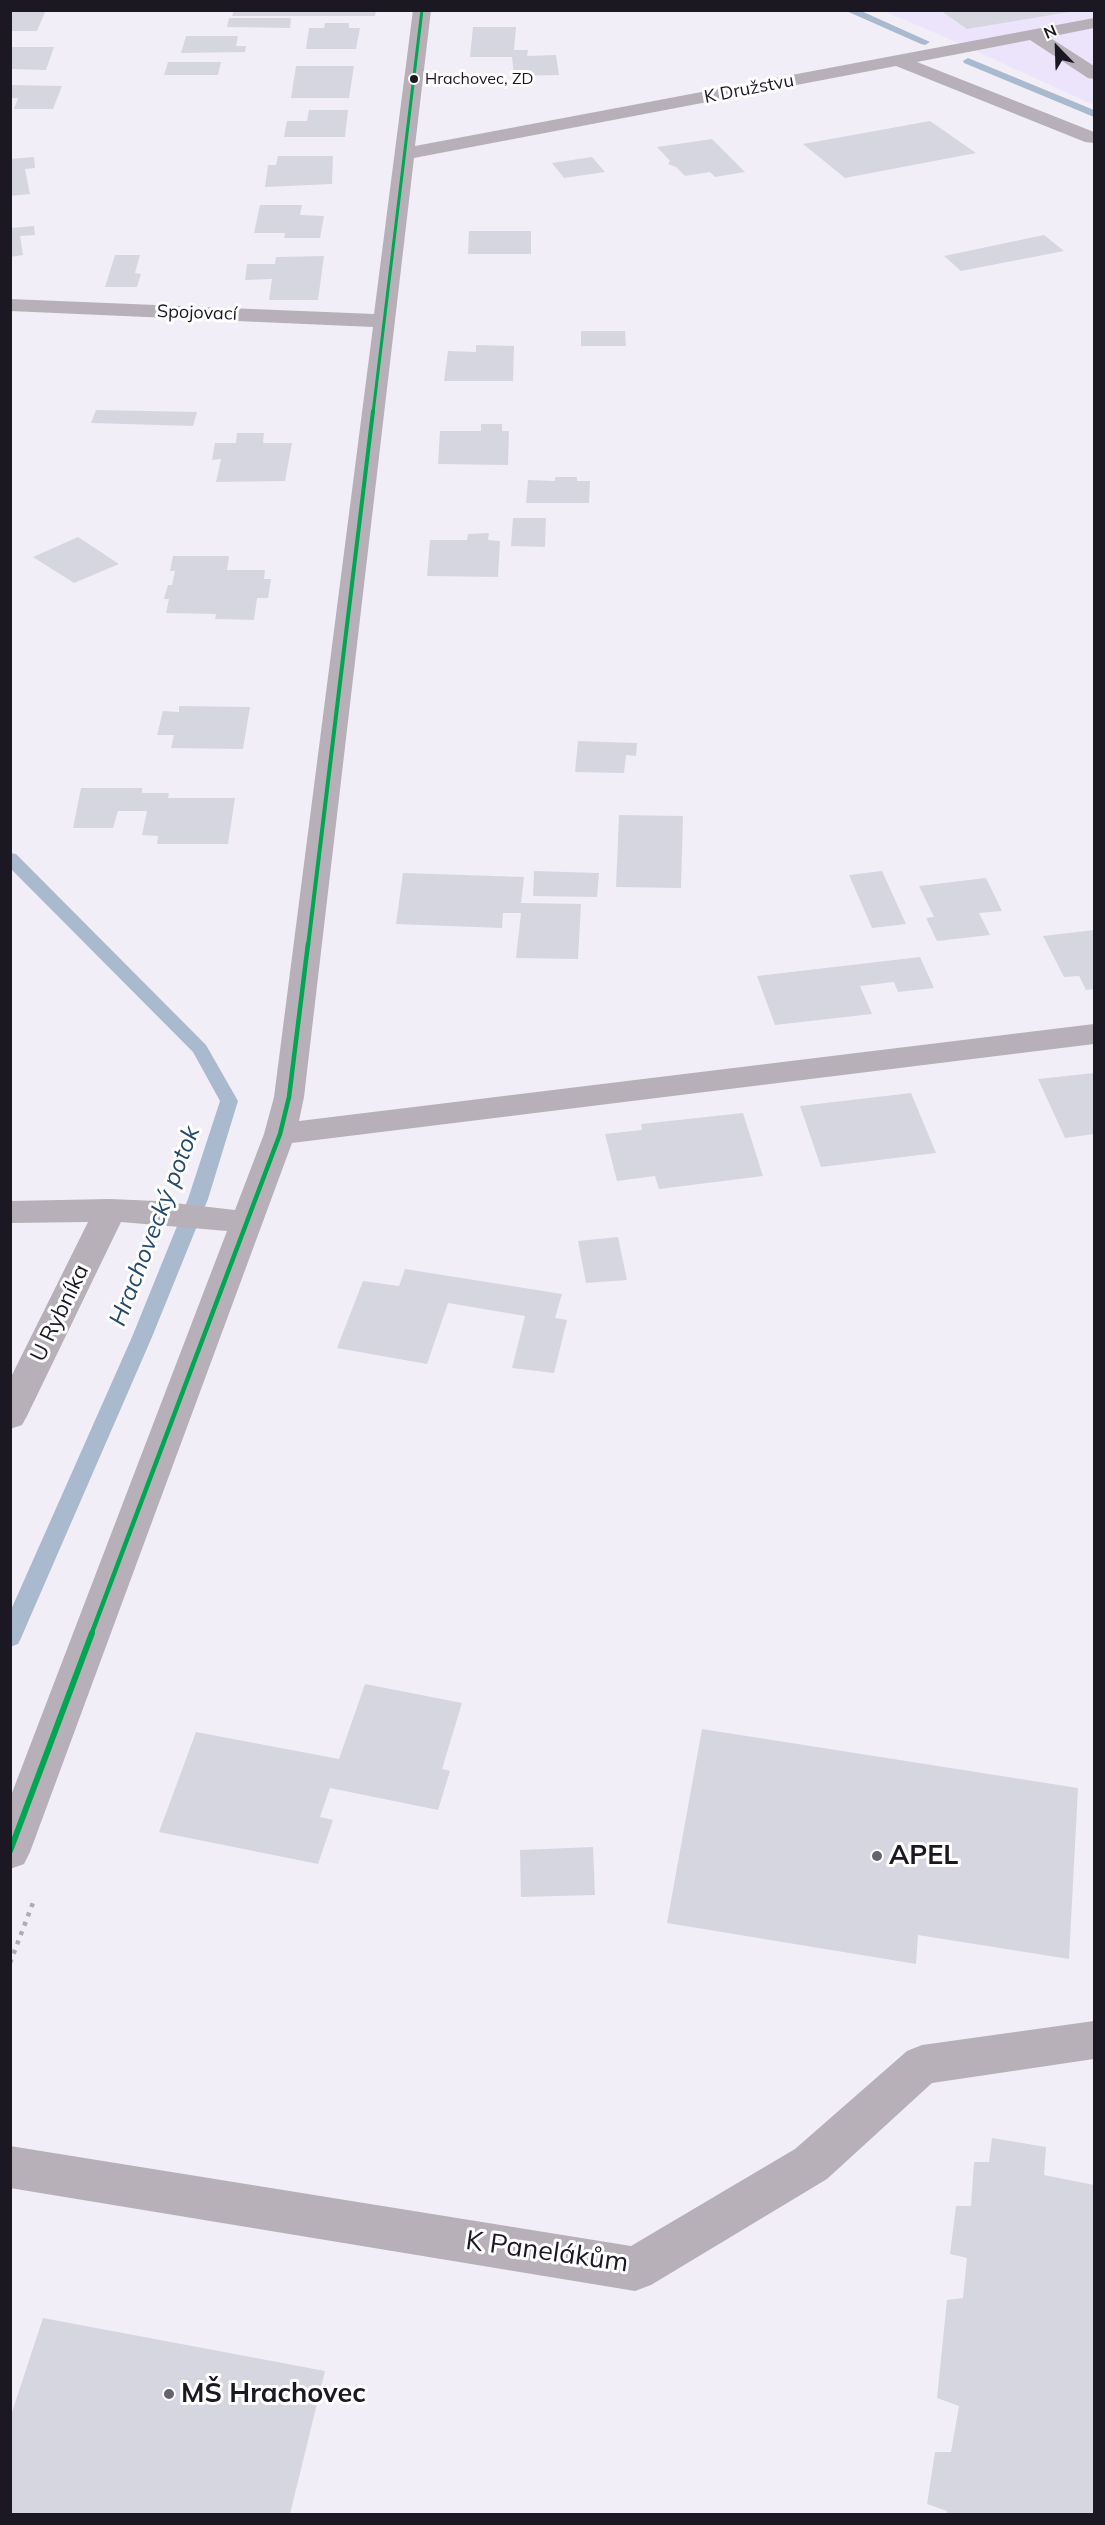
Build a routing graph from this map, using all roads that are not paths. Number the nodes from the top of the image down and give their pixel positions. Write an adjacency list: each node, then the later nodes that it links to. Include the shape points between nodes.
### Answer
1 (422, 10): 7 (street)
2 (1095, 23): 3 (street, K Družstvu)
3 (1034, 35): 4 (street, K Družstvu); 5 (street)
4 (899, 61): 6 (street); 7 (street, K Družstvu)
5 (1095, 74)
6 (1092, 138)
7 (404, 154): 9 (street)
8 (10, 304): 9 (street, Spojovací)
9 (384, 321): 11 (street, via 289,1097)
10 (1095, 1034): 11 (street)
11 (280, 1134): 14 (street)
12 (110, 1210): 13 (street); 14 (street); 15 (street, U Rybníka)
13 (10, 1212)
14 (246, 1222): 16 (street)
15 (10, 1416)
16 (10, 1852)
17 (1095, 2040): 18 (street, K Panelákům, via 922,2064 811,2164 635,2269)
18 (10, 2167)

